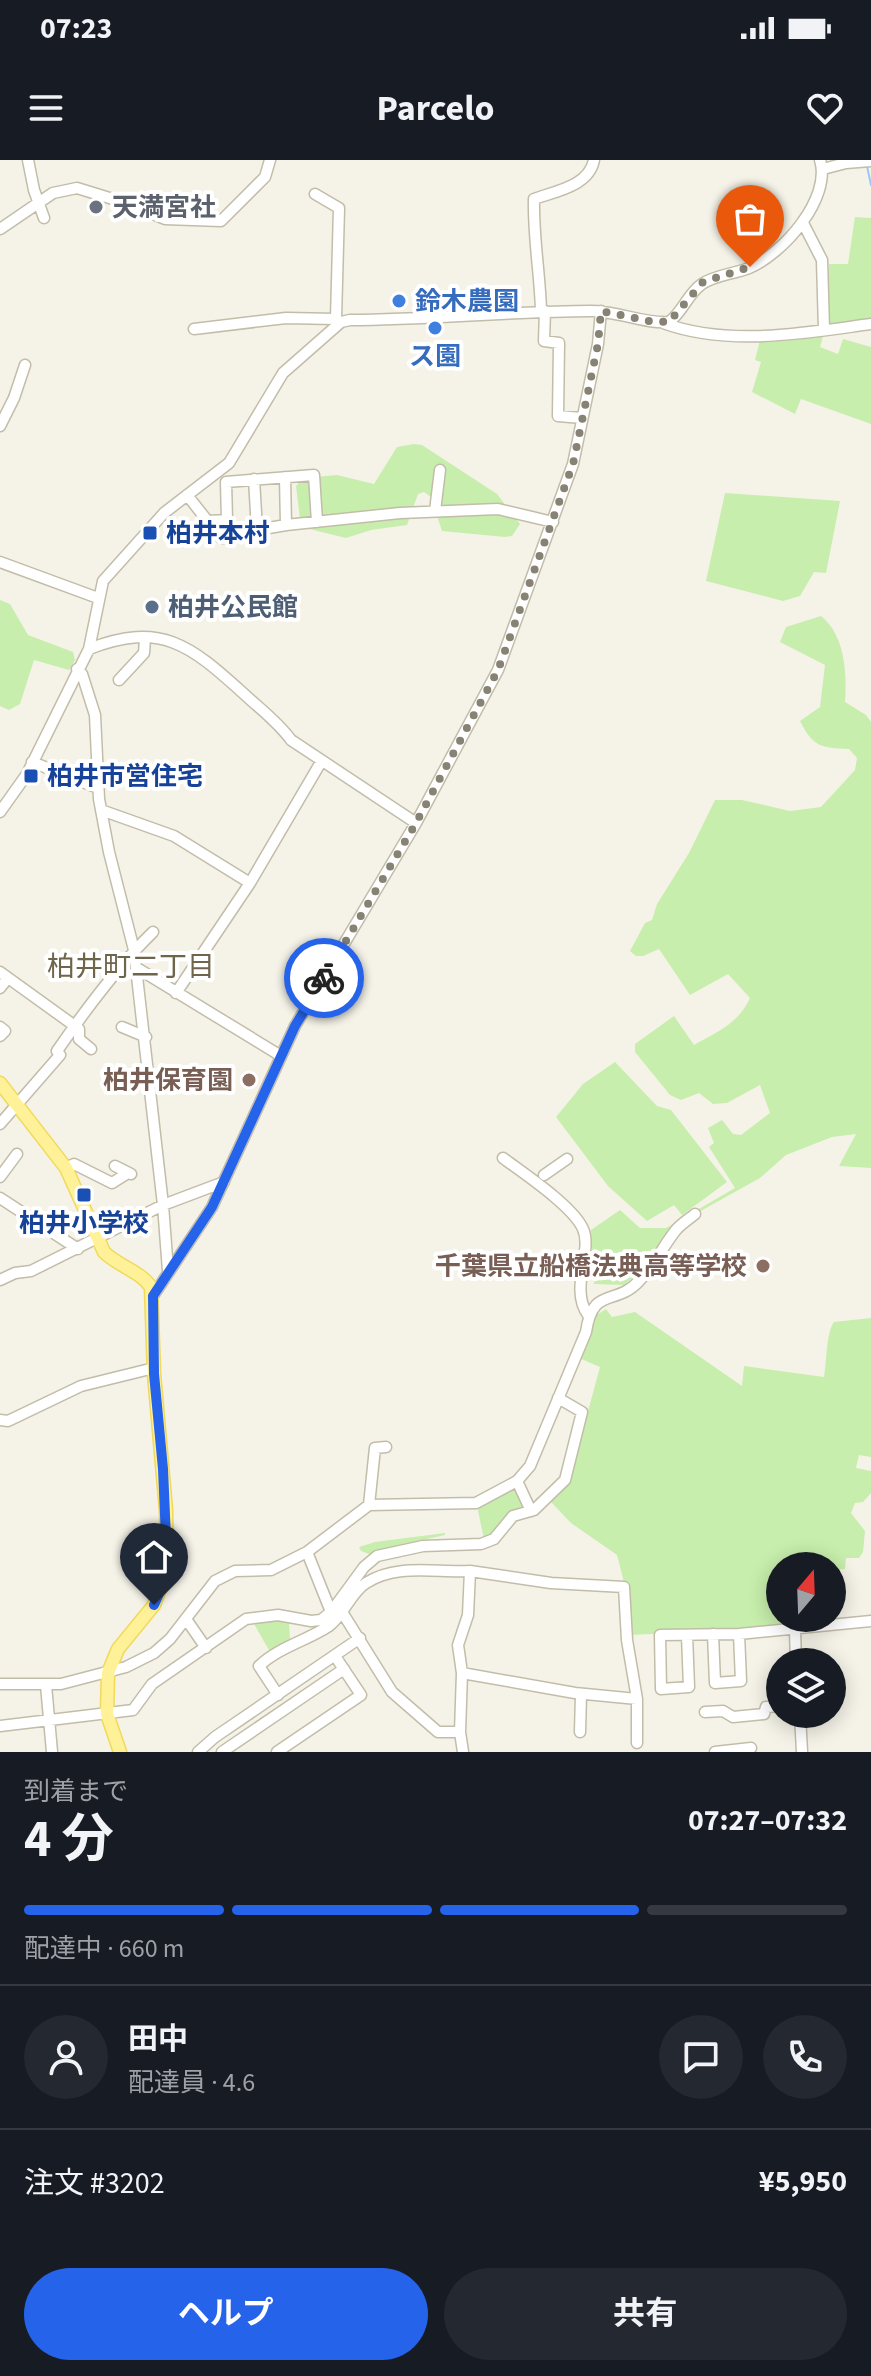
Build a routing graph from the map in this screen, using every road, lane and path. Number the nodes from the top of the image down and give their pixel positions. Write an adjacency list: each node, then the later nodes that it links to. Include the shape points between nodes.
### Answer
1 (28, 160): 7 (street)
2 (270, 160): 7 (street, via 265,177 221,221 165,219 77,188)
3 (594, 160): 11 (street, via 588,175 572,186 534,199)
4 (871, 161): 5 (street)
5 (822, 165): 9 (street)
6 (315, 194): 13 (street, via 339,208)
7 (38, 203): 8 (street); 10 (street)
8 (44, 218)
9 (803, 223): 14 (street, via 768,257 703,282 674,318); 17 (street, via 822,260)
10 (0, 229)
11 (543, 311): 12 (street); 13 (street); 19 (street, via 544,341 559,343 558,416)
12 (601, 311): 14 (street); 19 (street)
13 (338, 321): 16 (street, via 286,318); 24 (street, via 283,373 229,463)
14 (661, 323): 17 (street, via 763,337)
15 (871, 324): 17 (street)
16 (194, 329)
17 (824, 330)
18 (25, 365): 20 (street)
19 (582, 418): 28 (street)
20 (0, 426)
21 (440, 470): 25 (street)
22 (285, 477): 23 (street); 27 (street, via 314,475); 29 (street)
23 (254, 479): 26 (street, via 226,482 227,520); 30 (street)
24 (187, 495): 26 (street); 32 (street, via 107,575)
25 (435, 511): 27 (street); 28 (street, via 498,509)
26 (208, 521): 30 (street, via 221,538)
27 (317, 522): 29 (street)
28 (553, 522): 42 (street, via 498,670)
29 (286, 525): 30 (street)
30 (257, 530)
31 (0, 562): 32 (street)
32 (98, 598): 34 (street)
33 (145, 639): 34 (street, via 115,638); 36 (street, via 144,653); 38 (street, via 189,648)
34 (89, 649): 35 (street)
35 (77, 669): 37 (street); 39 (street, via 95,715)
36 (119, 680)
37 (32, 762): 39 (street); 41 (street)
38 (321, 762): 42 (street); 43 (street)
39 (98, 788): 40 (street)
40 (101, 810): 43 (street, via 174,836); 45 (street)
41 (0, 812)
42 (416, 823): 56 (street)
43 (250, 883): 49 (street)
44 (153, 932): 45 (street)
45 (134, 950): 46 (street); 50 (street)
46 (137, 968): 49 (street); 54 (street)
47 (4, 975): 48 (street); 50 (street)
48 (0, 988)
49 (176, 993): 56 (street)
50 (74, 1026): 55 (street); 58 (street, via 57,1051 60,1055)
51 (0, 1027): 53 (street, via 5,1031)
52 (122, 1027): 54 (street)
53 (0, 1036)
54 (146, 1037): 69 (street)
55 (91, 1049)
56 (281, 1056): 67 (street)
57 (0, 1083): 58 (main road)
58 (17, 1103): 59 (street); 64 (main road)
59 (0, 1124)
60 (17, 1154): 66 (street)
61 (503, 1158): 76 (street, via 549,1193 585,1233 582,1306)
62 (567, 1159): 65 (street)
63 (115, 1166): 64 (street, via 130,1174 112,1183 74,1164)
64 (66, 1168): 71 (main road)
65 (544, 1175)
66 (0, 1177)
67 (224, 1182): 69 (street); 73 (street)
68 (0, 1198): 72 (street)
69 (163, 1205): 71 (street); 73 (street)
70 (695, 1214): 76 (street, via 639,1282 622,1295 610,1294)
71 (97, 1240): 72 (street); 75 (main road, via 112,1260 145,1278)
72 (78, 1249): 74 (street)
73 (168, 1271): 75 (street)
74 (0, 1280)
75 (153, 1296): 77 (main road)
76 (588, 1315): 78 (street)
77 (154, 1368): 79 (street, via 81,1386 8,1421); 100 (main road, via 167,1570 154,1605 118,1649)
78 (558, 1398): 81 (street, via 530,1466); 83 (street, via 582,1412 565,1480)
79 (0, 1420)
80 (386, 1447): 82 (street, via 375,1448)
81 (517, 1481): 82 (street, via 476,1503); 83 (street)
82 (369, 1505): 84 (street)
83 (531, 1511): 86 (street, via 513,1516 494,1539 481,1544 423,1546 377,1556)
84 (307, 1552): 86 (street); 88 (street, via 271,1570 235,1571 215,1581)
85 (470, 1571): 86 (street, via 409,1569 365,1583); 101 (street, via 468,1615 458,1645); 106 (street, via 624,1587)
86 (336, 1612): 87 (street, via 321,1620); 95 (street); 96 (street, via 331,1625)
87 (295, 1618): 96 (street); 97 (street, via 246,1619)
88 (186, 1619): 97 (street); 100 (street, via 154,1653)
89 (871, 1621): 90 (street)
90 (846, 1624)
91 (767, 1632): 93 (street)
92 (713, 1634): 93 (street); 93 (street, via 715,1683 741,1681); 94 (street)
93 (739, 1634)
94 (687, 1635): 94 (street, via 660,1635 661,1689 689,1687)
95 (360, 1638): 98 (street); 113 (street, via 392,1692 438,1732)
96 (300, 1640): 105 (street, via 259,1666)
97 (206, 1648): 109 (street, via 152,1684 133,1710)
98 (335, 1656): 99 (street); 105 (street)
99 (344, 1669): 120 (street); 121 (street, via 361,1695)
100 (108, 1673): 103 (street); 109 (main road)
101 (462, 1673): 104 (street); 113 (street)
102 (0, 1684): 103 (street)
103 (46, 1685): 110 (street)
104 (581, 1694): 106 (street); 114 (street)
105 (278, 1695): 119 (street)
106 (637, 1699): 115 (street)
107 (766, 1707): 108 (street, via 764,1714 733,1717 723,1711)
108 (705, 1712)
109 (107, 1714): 110 (street); 118 (main road)
110 (50, 1721): 111 (street); 117 (street)
111 (0, 1726)
112 (801, 1728): 124 (street)
113 (460, 1732): 122 (street)
114 (580, 1732)
115 (637, 1743)
116 (751, 1748): 123 (street)
117 (52, 1752)
118 (120, 1752)
119 (198, 1752)
120 (222, 1752)
121 (277, 1752)
122 (463, 1752)
123 (715, 1752)
124 (802, 1752)

